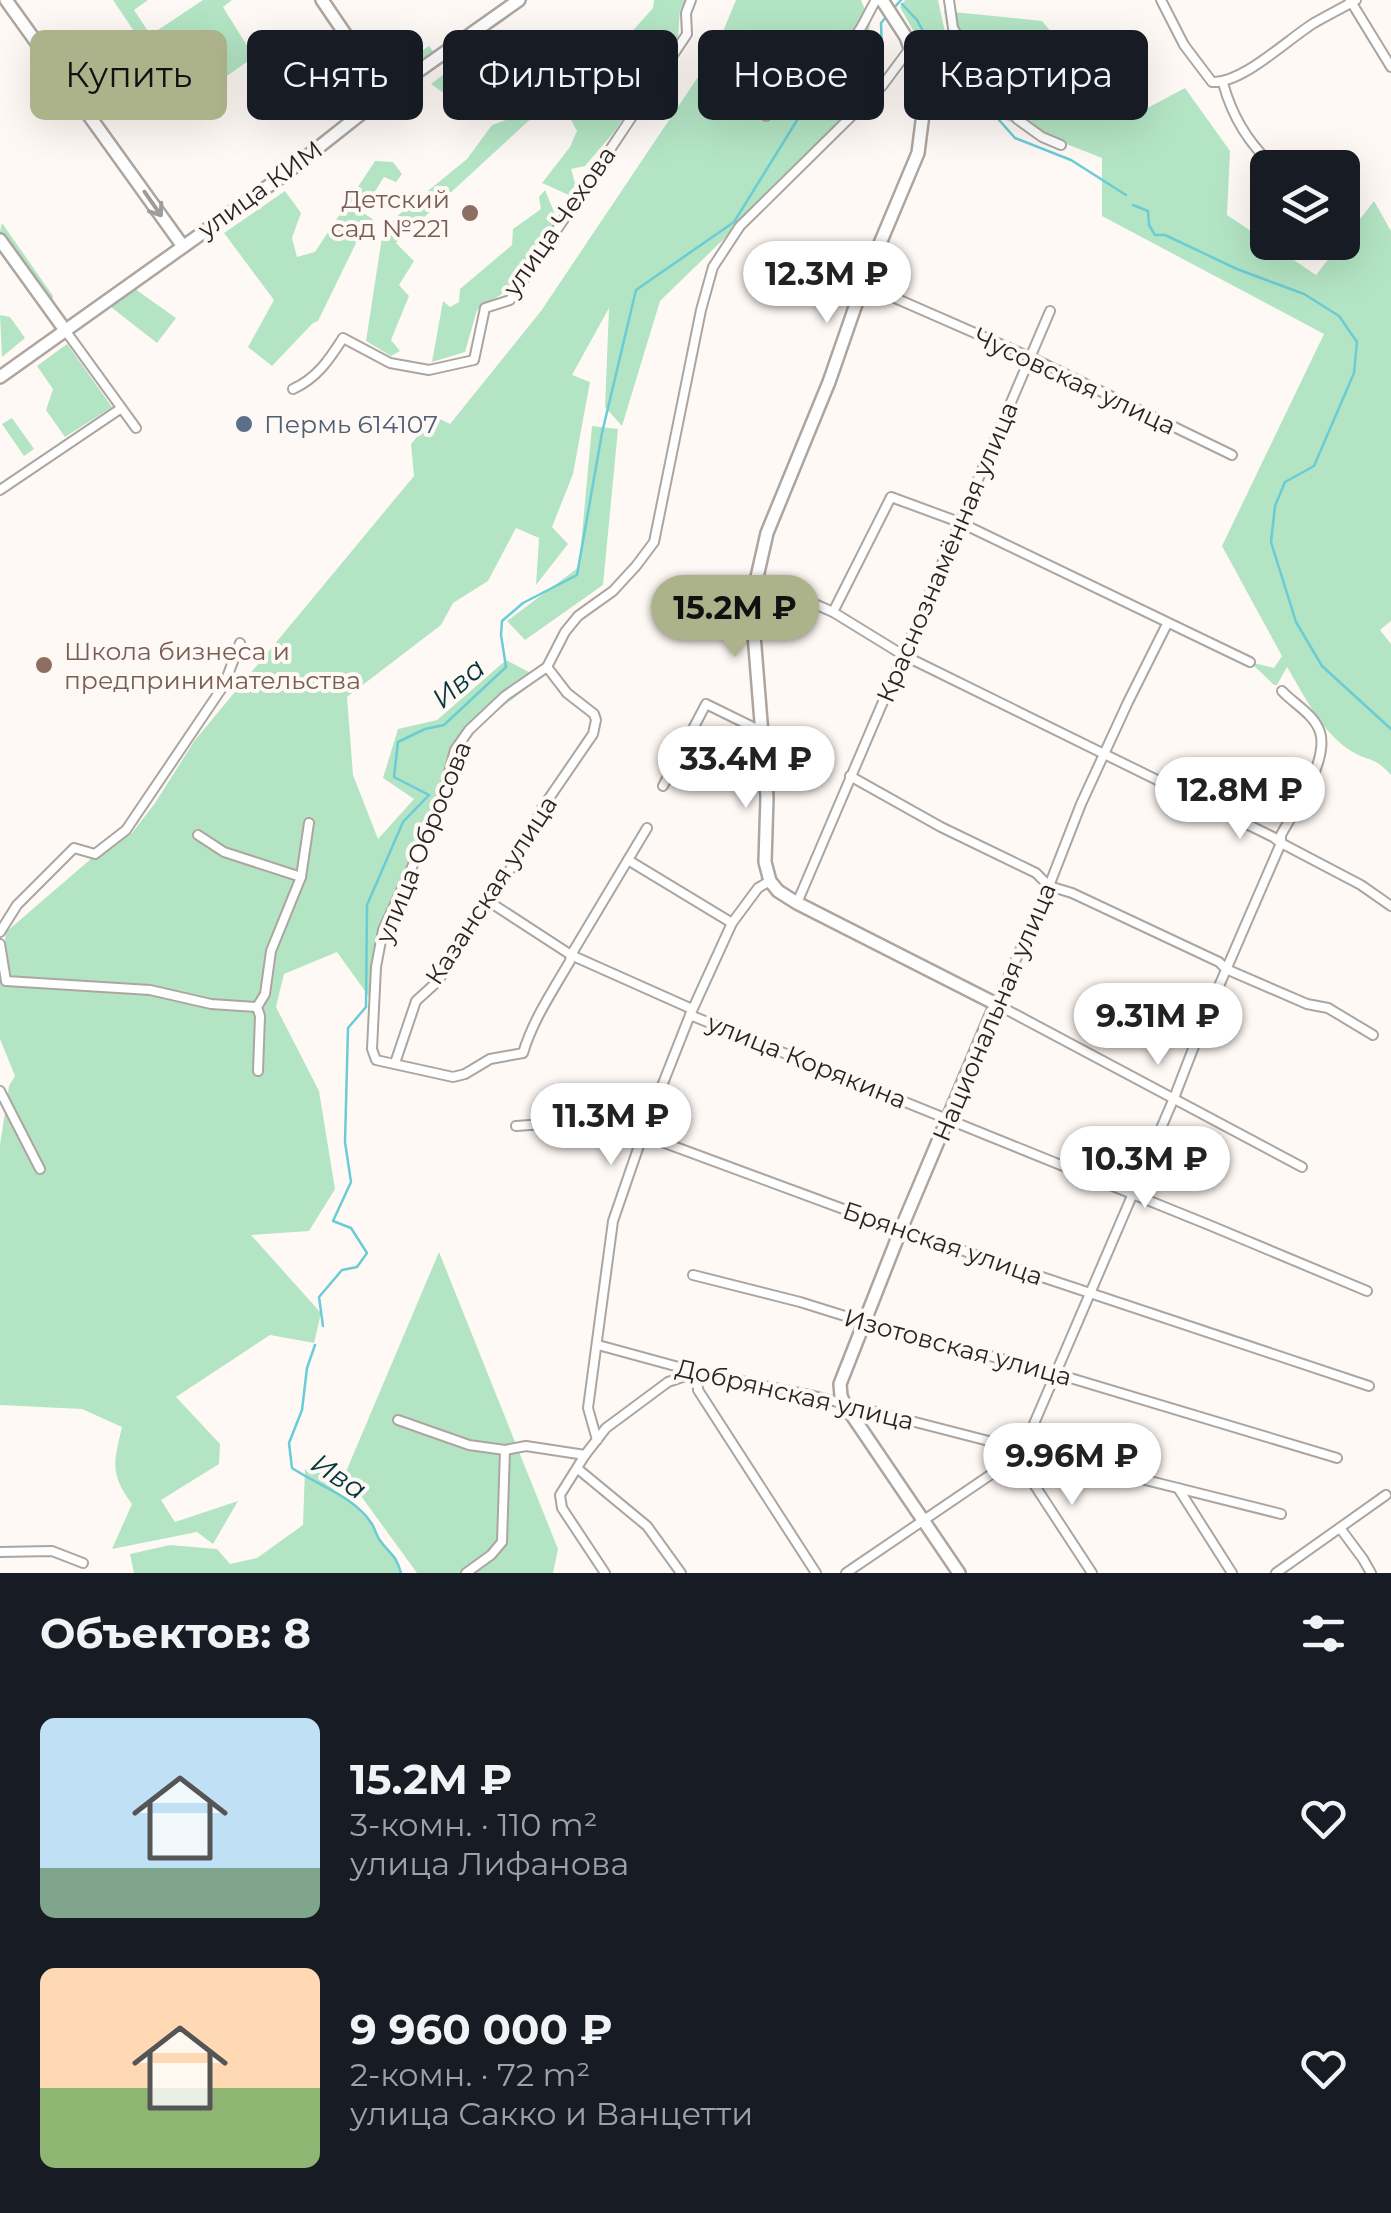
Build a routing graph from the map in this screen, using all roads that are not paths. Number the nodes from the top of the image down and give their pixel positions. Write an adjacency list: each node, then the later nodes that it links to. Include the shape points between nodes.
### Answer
1 (6, 0): 21 (street, one-way to 21)
2 (322, 0): 9 (street)
3 (519, 0): 14 (street, улица КИМ)
4 (691, 0): 27 (street, улица Чехова, via 687,34 510,300 485,308 474,360 429,370 390,362 342,338 325,366)
5 (949, 0): 18 (street, via 952,28 1017,118)
6 (1160, 0): 15 (street, via 1212,82)
7 (1353, 1): 13 (street); 15 (street)
8 (882, 2): 10 (street); 11 (street)
9 (342, 30)
10 (859, 30)
11 (904, 34)
12 (904, 56): 39 (street, улица Обросова, via 740,226 713,267 654,542 613,591 578,616)
13 (1391, 67)
14 (423, 68)
15 (1223, 82): 19 (street, via 1238,124)
16 (353, 120): 21 (street, улица КИМ)
17 (922, 120): 22 (street, via 918,154)
18 (1062, 145)
19 (1258, 150)
20 (0, 240): 24 (street)
21 (182, 245): 24 (street, улица КИМ)
22 (864, 284): 25 (street, Чусовская улица); 33 (street, via 767,532)
23 (1050, 311): 25 (street, Краснознамённая улица)
24 (65, 330): 26 (street, улица КИМ); 28 (street)
25 (1032, 358): 30 (street, Чусовская улица); 32 (street, Краснознамённая улица)
26 (0, 376)
27 (294, 390)
28 (120, 409): 29 (street); 31 (street)
29 (136, 428)
30 (1232, 455)
31 (0, 490)
32 (959, 522): 34 (street, via 891,498); 35 (street); 37 (street, Краснознамённая улица)
33 (754, 586): 34 (street); 41 (street)
34 (833, 612): 37 (street)
35 (1168, 624): 38 (street); 42 (street, Национальная улица)
36 (240, 643): 57 (street, via 224,685 126,830 95,854 74,848 17,905)
37 (903, 655): 42 (street); 43 (street, Краснознамённая улица)
38 (1250, 662)
39 (547, 667): 53 (street, Казанская улица, via 594,714 593,734); 65 (street, улица Обросова, via 506,696 454,750 430,828 383,930 372,1048 376,1060)
40 (1282, 691): 48 (street, via 1320,731 1321,752)
41 (763, 732): 44 (street, via 706,704); 51 (street)
42 (1103, 754): 48 (street); 52 (street, Национальная улица)
43 (850, 776): 52 (street); 54 (street, Краснознамённая улица)
44 (663, 786)
45 (309, 823): 50 (street)
46 (647, 828): 49 (street)
47 (198, 835): 50 (street, via 224,852)
48 (1281, 844): 55 (street); 60 (street)
49 (628, 860): 56 (street); 59 (street)
50 (301, 877): 62 (street)
51 (770, 881): 54 (street); 56 (street)
52 (1048, 886): 60 (street); 61 (street, Национальная улица)
53 (488, 901): 59 (street, улица Корякина); 65 (street, Казанская улица, via 438,981 416,1001)
54 (797, 904): 61 (street)
55 (1391, 906)
56 (732, 923): 63 (street)
57 (0, 932)
58 (0, 944): 62 (street, via 6,981 150,990)
59 (571, 955): 63 (street, улица Корякина); 65 (street, via 532,1023 523,1053 452,1077)
60 (1226, 969): 64 (street, via 1328,1008); 68 (street)
61 (996, 1004): 68 (street); 69 (street, Национальная улица)
62 (257, 1007): 66 (street)
63 (691, 1012): 69 (street, улица Корякина); 71 (street)
64 (1373, 1036)
65 (395, 1063)
66 (258, 1071)
67 (0, 1091): 73 (street)
68 (1174, 1098): 72 (street); 74 (street)
69 (948, 1118): 74 (street, улица Корякина); 75 (street, Национальная улица)
70 (516, 1126): 71 (street, Брянская улица, via 585,1120)
71 (642, 1134): 75 (street, Брянская улица); 80 (street, via 613,1220)
72 (1302, 1167)
73 (40, 1169)
74 (1132, 1194): 77 (street, улица Корякина); 78 (street)
75 (901, 1229): 78 (street, Брянская улица); 79 (street, Национальная улица)
76 (693, 1275): 79 (street, Изотовская улица)
77 (1367, 1291)
78 (1090, 1294): 82 (street); 83 (street, Брянская улица)
79 (864, 1322): 82 (street, Изотовская улица); 84 (street, Национальная улица, via 840,1384)
80 (598, 1346): 81 (street, Добрянская улица); 86 (street, via 588,1408)
81 (697, 1372): 84 (street, Добрянская улица); 86 (street, via 668,1382); 102 (street, via 698,1390)
82 (1057, 1374): 88 (street); 90 (street, Изотовская улица)
83 (1369, 1386)
84 (845, 1405): 88 (street, Добрянская улица); 95 (street)
85 (398, 1420): 87 (street, via 468,1445)
86 (597, 1440): 89 (street)
87 (505, 1450): 89 (street, via 526,1446); 99 (street, via 502,1542)
88 (1021, 1454): 92 (street, Добрянская улица); 95 (street); 105 (street, via 1022,1466)
89 (585, 1455): 91 (street)
90 (1337, 1458)
91 (578, 1469): 100 (street, via 560,1495 562,1508); 101 (street, via 647,1526)
92 (1178, 1488): 94 (street, Добрянская улица); 106 (street)
93 (1386, 1495): 96 (street)
94 (1281, 1514)
95 (924, 1521): 103 (street); 104 (street)
96 (1340, 1528): 107 (street); 108 (street)
97 (0, 1552): 98 (street, via 52,1551)
98 (83, 1563)
99 (466, 1573)
100 (605, 1573)
101 (681, 1573)
102 (816, 1573)
103 (846, 1573)
104 (959, 1573)
105 (1092, 1573)
106 (1232, 1573)
107 (1276, 1573)
108 (1371, 1573)

